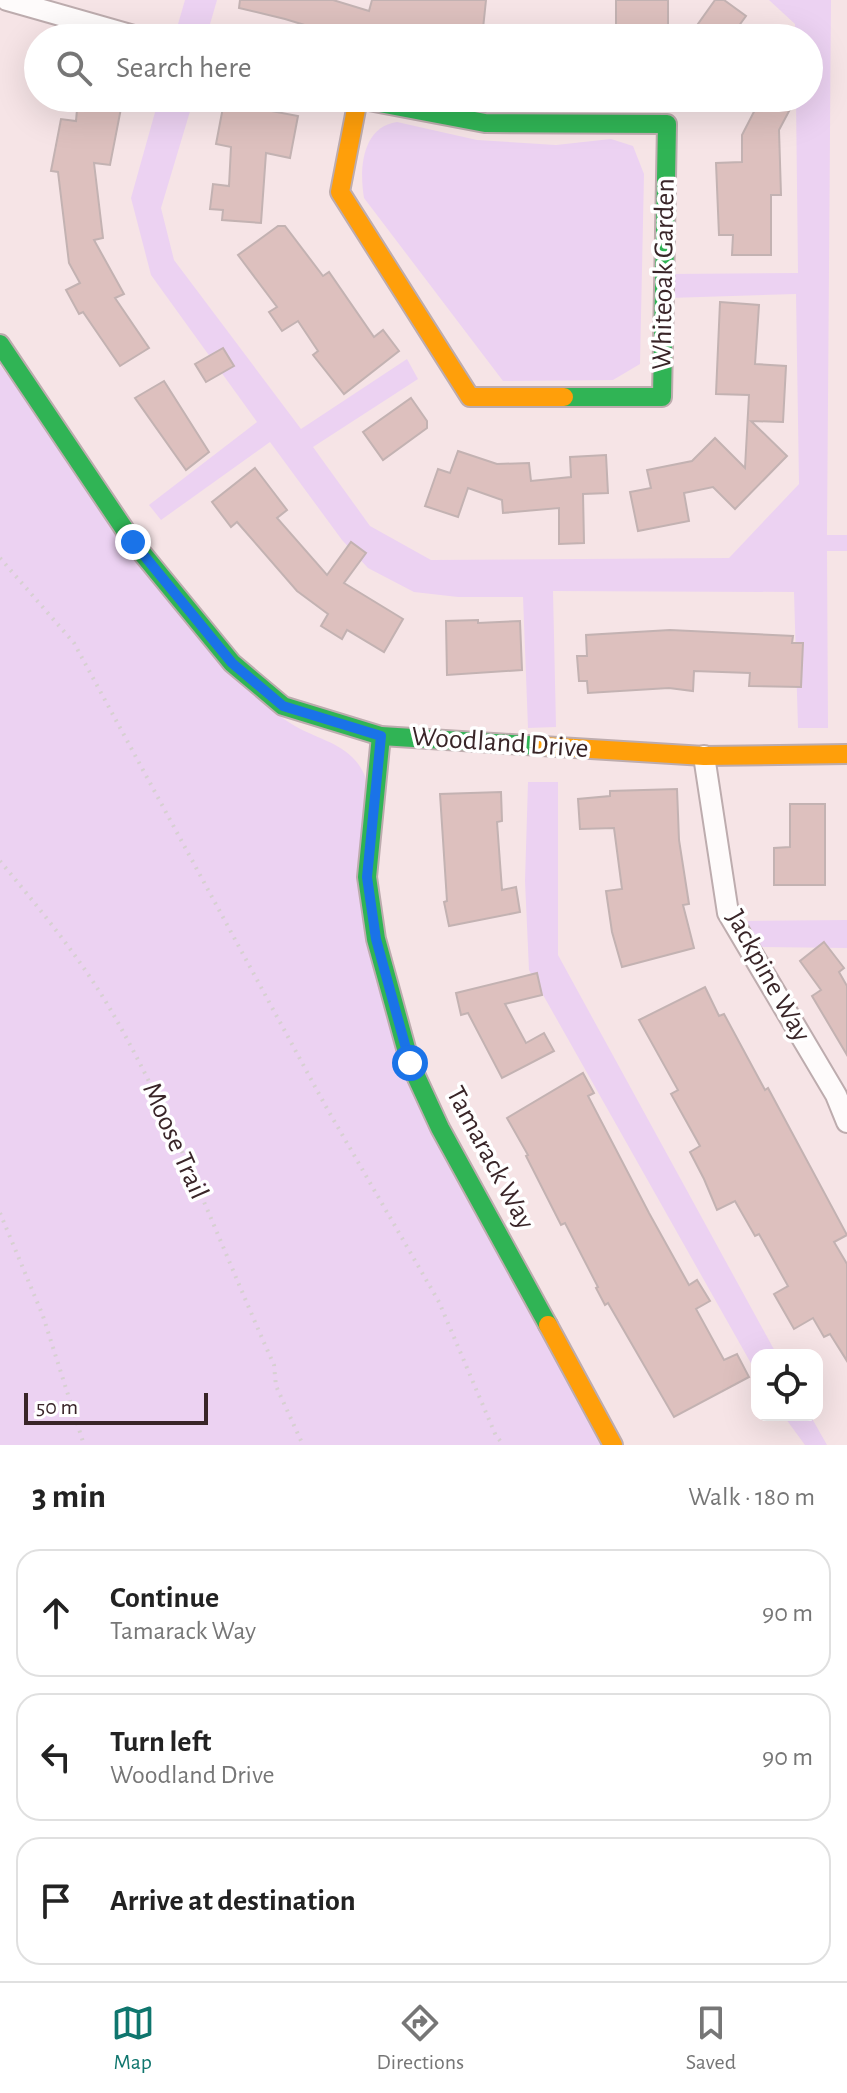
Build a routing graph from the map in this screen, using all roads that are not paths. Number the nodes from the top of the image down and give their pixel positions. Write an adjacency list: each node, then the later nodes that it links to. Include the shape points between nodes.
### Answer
1 (6, 0): 2 (street); 3 (street)
2 (0, 16)
3 (91, 24)
4 (354, 112): 5 (street, Whiteoak Garden, via 340,192 470,397 662,397 667,124 485,123)
5 (426, 112)
6 (0, 344): 7 (street, Woodland Drive, via 133,542 232,663 283,706)
7 (381, 736): 9 (street, Woodland Drive); 12 (street, Tamarack Way, via 367,877 376,939 410,1063 440,1128)
8 (847, 754): 9 (street, Woodland Drive)
9 (704, 756): 10 (street, Jackpine Way, via 728,913)
10 (841, 1095): 11 (street, Jackpine Way)
11 (847, 1122)
12 (613, 1445)

